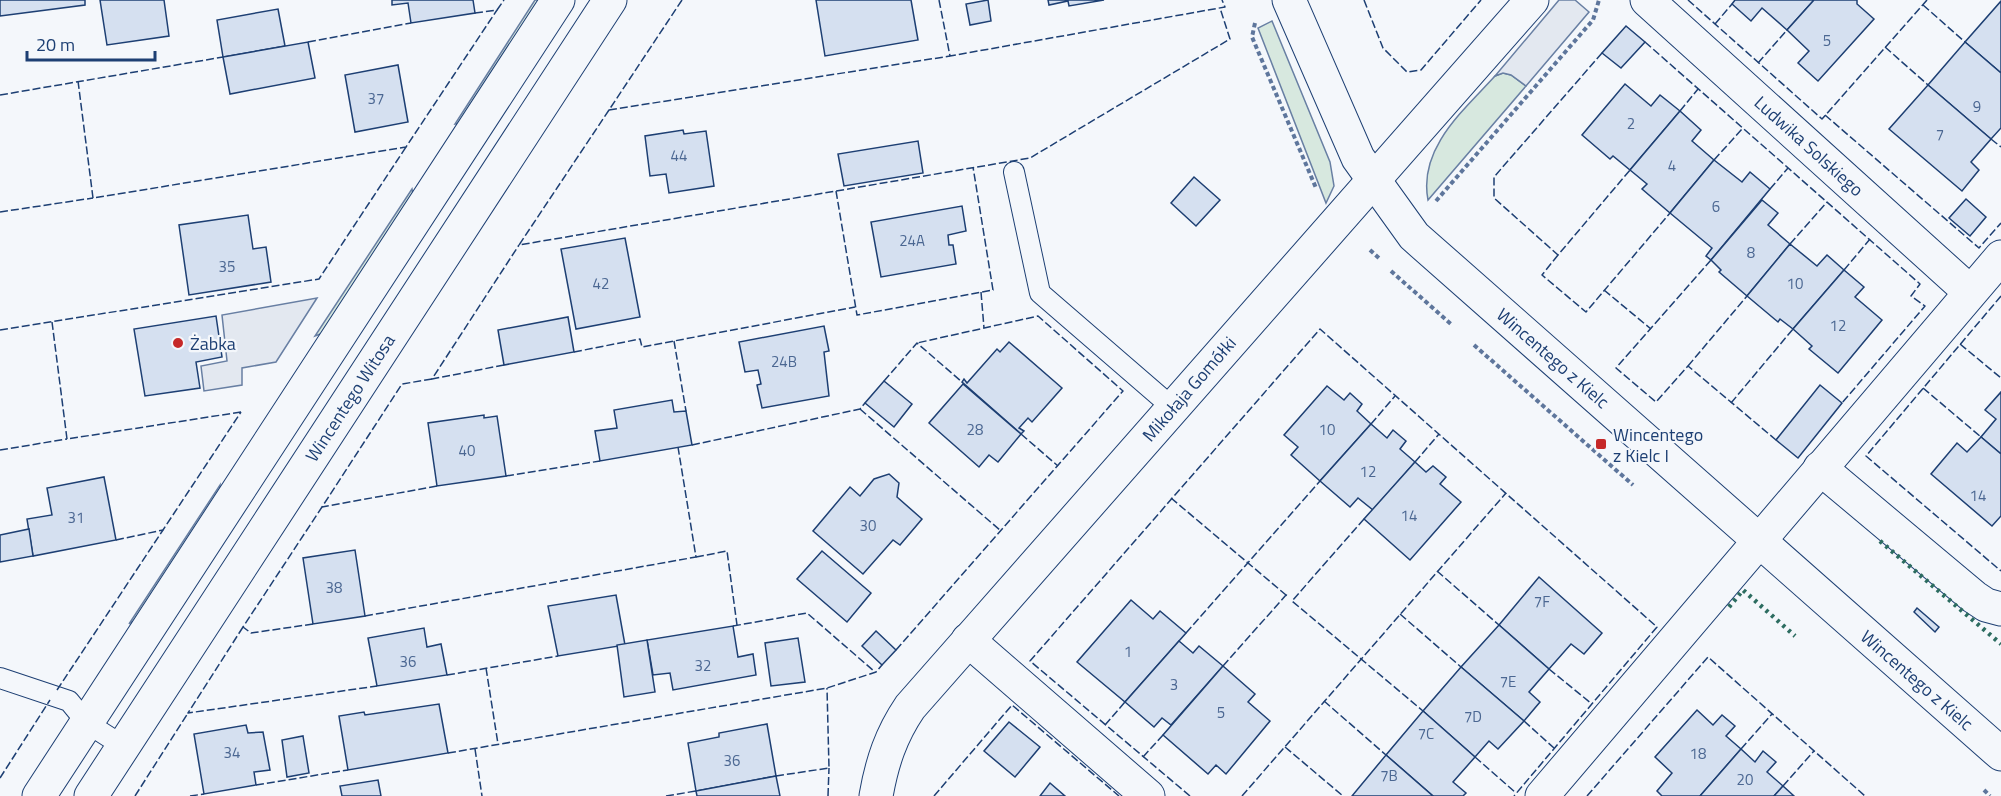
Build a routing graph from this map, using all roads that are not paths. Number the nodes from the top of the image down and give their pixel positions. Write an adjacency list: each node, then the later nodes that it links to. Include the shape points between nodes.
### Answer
1 (558, 0): 16 (street)
2 (610, 0): 17 (street, Wincentego Witosa)
3 (1289, 0): 7 (street, Wincentego z Kielc, via 1345,132)
4 (1532, 0): 7 (street, Mikołaja Gomółki)
5 (1647, 0): 9 (street, Ludwika Solskiego)
6 (1014, 172): 10 (lane, via 1040,293)
7 (1373, 182): 10 (street, Mikołaja Gomółki); 12 (street, Wincentego z Kielc, via 1414,236)
8 (2001, 257): 9 (street)
9 (1970, 292): 11 (street)
10 (1173, 408): 14 (street, Mikołaja Gomółki)
11 (1820, 468): 12 (street); 13 (street, via 1974,597)
12 (1759, 540): 18 (street, Wincentego z Kielc); 23 (street)
13 (2001, 609)
14 (968, 640): 21 (street, Mikołaja Gomółki, via 897,726 882,764); 22 (street)
15 (0, 678): 16 (lane, via 69,701)
16 (87, 723): 17 (lane); 19 (street)
17 (123, 746): 20 (street, Wincentego Witosa)
18 (2001, 754)
19 (39, 796)
20 (91, 796)
21 (876, 796)
22 (1148, 796)
23 (1542, 796)

